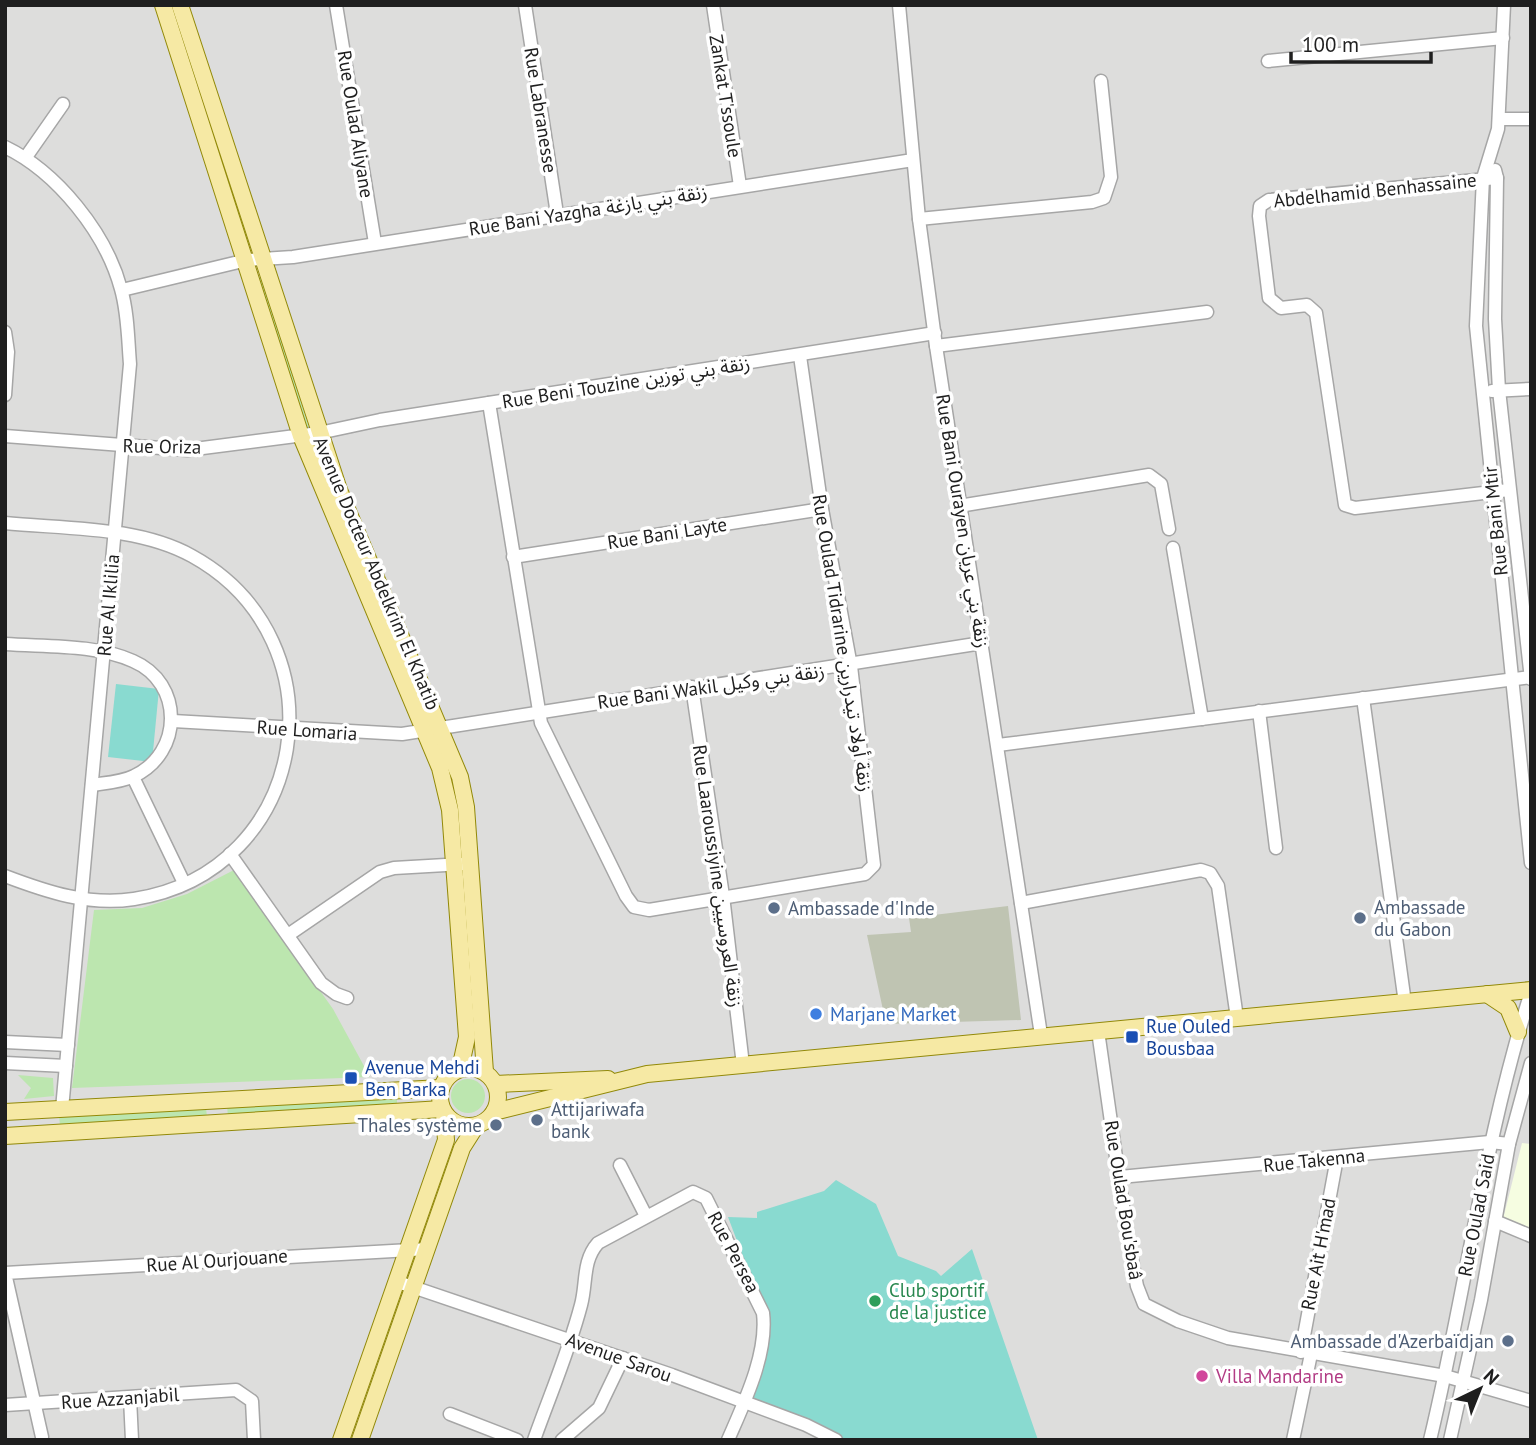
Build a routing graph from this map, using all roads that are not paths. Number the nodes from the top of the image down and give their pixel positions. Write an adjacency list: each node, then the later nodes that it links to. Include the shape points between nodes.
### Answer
1 (163, 5): 24 (main road, Avenue Docteur Abdelkrim El Khatib)
2 (180, 5): 24 (main road, Avenue Docteur Abdelkrim El Khatib)
3 (336, 5): 23 (street, Rue Oulad Aliyane)
4 (525, 5): 21 (street, Rue Labranesse)
5 (713, 5): 20 (street, Zankat T'ssoule)
6 (899, 5): 17 (street, Rue Bani Ourayen زنقة بني عريان)
7 (1504, 5): 8 (street, Rue Bani Mtir)
8 (1503, 38): 9 (street); 12 (street, Rue Bani Mtir)
9 (1268, 61)
10 (1101, 80): 22 (street, via 1111,177 1104,198)
11 (63, 104): 15 (street)
12 (1499, 119): 13 (street); 16 (street, Rue Bani Mtir)
13 (1531, 119)
14 (5, 147): 15 (street, Rue Al Iklilia)
15 (26, 157): 25 (street, Rue Al Iklilia, via 82,215)
16 (1490, 158): 18 (street, Rue Bani Mtir); 19 (street)
17 (913, 160): 20 (street, Rue Bani Yazgha زنقة بني يازغة); 22 (street, Rue Bani Ourayen زنقة بني عريان)
18 (1483, 178): 19 (street, Abdelhamid Benhassaine); 32 (street, Rue Bani Mtir, via 1476,326); 40 (street, Abdelhamid Benhassaine, via 1269,200 1258,211 1269,298 1280,308 1307,305 1317,313 1345,505 1355,508)
19 (1497, 178): 31 (street, Rue Bani Mtir)
20 (740, 186): 21 (street, Rue Bani Yazgha زنقة بني يازغة)
21 (557, 214): 23 (street, Rue Bani Yazgha زنقة بني يازغة)
22 (919, 219): 28 (street, Rue Bani Ourayen زنقة بني عريان)
23 (375, 243): 24 (street, Rue Bani Yazgha زنقة بني يازغة)
24 (255, 259): 25 (street, Rue Bani Yazgha زنقة بني يازغة); 35 (main road, Avenue Docteur Abdelkrim El Khatib); 37 (main road, Avenue Docteur Abdelkrim El Khatib)
25 (122, 290): 38 (street, Rue Al Iklilia, via 130,379)
26 (1207, 312): 28 (street, Rue Beni Touzine زنقة بني توزين)
27 (5, 332): 33 (street)
28 (936, 340): 29 (street, Rue Beni Touzine زنقة بني توزين); 41 (street, Rue Bani Ourayen زنقة بني عريان)
29 (800, 356): 34 (street, Rue Beni Touzine زنقة بني توزين); 42 (street, Rue Oulad Tidrarine زنقة أولاد تيدرارين)
30 (1531, 389): 31 (street)
31 (1499, 390): 32 (street); 39 (street, Rue Bani Mtir)
32 (1481, 393): 40 (street, Rue Bani Mtir)
33 (5, 395)
34 (489, 403): 35 (street, Rue Beni Touzine زنقة بني توزين); 47 (street, Rue Oulad Tidrarine زنقة أولاد تيدرارين)
35 (318, 433): 37 (street, Rue Oriza); 63 (main road, Avenue Docteur Abdelkrim El Khatib)
36 (5, 436): 38 (street, Rue Oriza)
37 (301, 436): 38 (street, Rue Oriza, via 187,450); 64 (main road, Avenue Docteur Abdelkrim El Khatib)
38 (124, 446): 45 (street, Rue Al Iklilia)
39 (1509, 490): 40 (street, Abdelhamid Benhassaine); 50 (street, Rue Bani Mtir)
40 (1492, 491): 51 (street, Rue Bani Mtir)
41 (959, 506): 44 (street, via 1149,475 1161,484); 48 (street, Rue Bani Ourayen زنقة بني عريان)
42 (822, 509): 47 (street, Rue Bani Layte); 53 (street, Rue Oulad Tidrarine زنقة أولاد تيدرارين)
43 (5, 523): 45 (street)
44 (1169, 529)
45 (114, 534): 52 (street, Rue Al Iklilia); 62 (street, via 155,541 190,555 246,600 274,642 283,666)
46 (1173, 548): 60 (street)
47 (513, 557): 59 (street, Rue Oulad Tidrarine زنقة أولاد تيدرارين)
48 (982, 643): 53 (street, Rue Bani Wakil زنقة بني وكيل); 65 (street, Rue Bani Ourayen زنقة بني عريان)
49 (5, 644): 52 (street)
50 (1530, 650): 51 (street); 54 (street, Rue Bani Mtir)
51 (1510, 651): 55 (street, Rue Bani Mtir)
52 (104, 652): 61 (street, via 133,660 151,672 167,695); 67 (street, Rue Al Iklilia)
53 (851, 666): 56 (street, Rue Bani Wakil زنقة بني وكيل); 75 (street, Rue Oulad Tidrarine زنقة أولاد تيدرارين, via 873,869 865,874)
54 (1531, 678): 55 (street)
55 (1512, 680): 57 (street); 71 (street, Rue Bani Mtir)
56 (692, 687): 59 (street, Rue Bani Wakil زنقة بني وكيل); 75 (street, Rue Laaroussiyine زنقة العروسيين)
57 (1363, 698): 58 (street); 82 (street)
58 (1259, 711): 60 (street); 68 (street)
59 (538, 712): 63 (street, Rue Bani Wakil زنقة بني وكيل); 75 (street, Rue Oulad Tidrarine زنقة أولاد تيدرارين, via 549,744 634,907 649,910)
60 (1202, 719): 65 (street)
61 (173, 721): 62 (street, Rue Lomaria); 66 (street, via 157,757)
62 (291, 728): 64 (street, Rue Lomaria, via 381,735); 69 (street, via 279,785 260,820)
63 (441, 728): 64 (street, Rue Lomaria); 70 (main road, Avenue Docteur Abdelkrim El Khatib, via 463,786)
64 (424, 731): 72 (main road, Avenue Docteur Abdelkrim El Khatib, via 446,788)
65 (998, 745): 77 (street, Rue Bani Ourayen زنقة بني عريان)
66 (133, 777): 67 (street); 74 (street)
67 (92, 785): 76 (street, Rue Al Iklilia)
68 (1276, 848)
69 (230, 854): 74 (street); 78 (street)
70 (470, 863): 72 (street); 94 (main road, Avenue Docteur Abdelkrim El Khatib)
71 (1531, 863)
72 (453, 866): 78 (street, via 380,872); 93 (main road, Avenue Docteur Abdelkrim El Khatib, via 467,1038)
73 (5, 876): 76 (street)
74 (184, 883): 76 (street, via 136,899)
75 (723, 895): 91 (street, Rue Laaroussiyine زنقة العروسيين)
76 (81, 899): 88 (street, Rue Al Iklilia)
77 (1021, 902): 83 (street, via 1201,870 1210,873 1218,886); 86 (street, Rue Bani Ourayen زنقة بني عريان)
78 (288, 935): 81 (street, via 321,983)
79 (1531, 991): 80 (main road); 85 (street, Rue Oulad Said)
80 (1487, 995): 82 (main road); 85 (main road, via 1508,1008)
81 (347, 998)
82 (1405, 1003): 83 (main road)
83 (1237, 1018): 84 (main road)
84 (1098, 1031): 86 (main road); 107 (street, Rue Oulad Bou'sbaâ)
85 (1518, 1032): 103 (street, Rue Oulad Said)
86 (1041, 1035): 91 (main road)
87 (5, 1042): 88 (street)
88 (68, 1045): 92 (street, Rue Al Iklilia)
89 (5, 1063): 92 (street)
90 (1531, 1063): 104 (street, Rue Oulad Said)
91 (743, 1065): 95 (main road)
92 (66, 1066): 97 (street, Rue Al Iklilia)
93 (460, 1069): 94 (main road, via 468,1067); 96 (main road, via 448,1076)
94 (490, 1078): 95 (main road, via 508,1085); 100 (main road, via 499,1098)
95 (614, 1080): 100 (main road)
96 (441, 1088): 97 (main road); 98 (main road)
97 (62, 1109): 99 (main road)
98 (443, 1111): 101 (main road, via 458,1124); 102 (main road); 111 (main road, via 446,1140)
99 (5, 1112)
100 (494, 1112): 101 (main road)
101 (476, 1126): 112 (main road, via 462,1148)
102 (5, 1136)
103 (1490, 1142): 104 (street, Rue Takenna); 105 (street, Rue Takenna); 119 (street, Rue Oulad Said)
104 (1509, 1144): 109 (street, Rue Oulad Said)
105 (1337, 1158): 107 (street, Rue Takenna); 117 (street, Rue Ait H'mad)
106 (621, 1165): 108 (street)
107 (1120, 1177): 117 (street, Rue Oulad Bou'sbaâ, via 1131,1261 1144,1304 1216,1335)
108 (646, 1216): 116 (street, Rue Persea, via 593,1250); 123 (street, Rue Persea, via 686,1194 706,1198 763,1313 762,1341)
109 (1495, 1221): 110 (street); 120 (street, Rue Oulad Said)
110 (1531, 1236)
111 (410, 1249): 112 (street, Rue Al Ourjouane); 113 (street, Rue Al Ourjouane); 114 (main road)
112 (428, 1249): 115 (main road)
113 (5, 1273): 124 (street)
114 (398, 1282): 115 (street, Avenue Sarou); 127 (main road)
115 (415, 1288): 116 (street, Avenue Sarou); 132 (main road)
116 (569, 1339): 118 (street, Avenue Sarou); 134 (street, Rue Persea)
117 (1306, 1353): 119 (street, Rue Oulad Bou'sbaâ); 138 (street, Rue Ait H'mad)
118 (623, 1358): 123 (street, Avenue Sarou); 135 (street, via 599,1408)
119 (1446, 1376): 120 (street, Rue Oulad Bou'sbaâ); 139 (street, Rue Oulad Said)
120 (1463, 1380): 122 (street, Rue Oulad Bou'sbaâ); 140 (street, Rue Oulad Said)
121 (130, 1398): 124 (street, Rue Azzanjabil); 129 (street); 130 (street, Rue Azzanjabil, via 236,1390 252,1401)
122 (1531, 1401)
123 (743, 1402): 136 (street); 137 (street, Avenue Sarou)
124 (33, 1404): 125 (street, Rue Azzanjabil); 128 (street)
125 (5, 1405)
126 (450, 1414): 133 (street)
127 (346, 1424): 131 (main road); 132 (street)
128 (42, 1437)
129 (132, 1440)
130 (254, 1440)
131 (341, 1440)
132 (358, 1440)
133 (517, 1440)
134 (534, 1440)
135 (562, 1440)
136 (727, 1440)
137 (836, 1440)
138 (1293, 1440)
139 (1430, 1440)
140 (1450, 1440)

